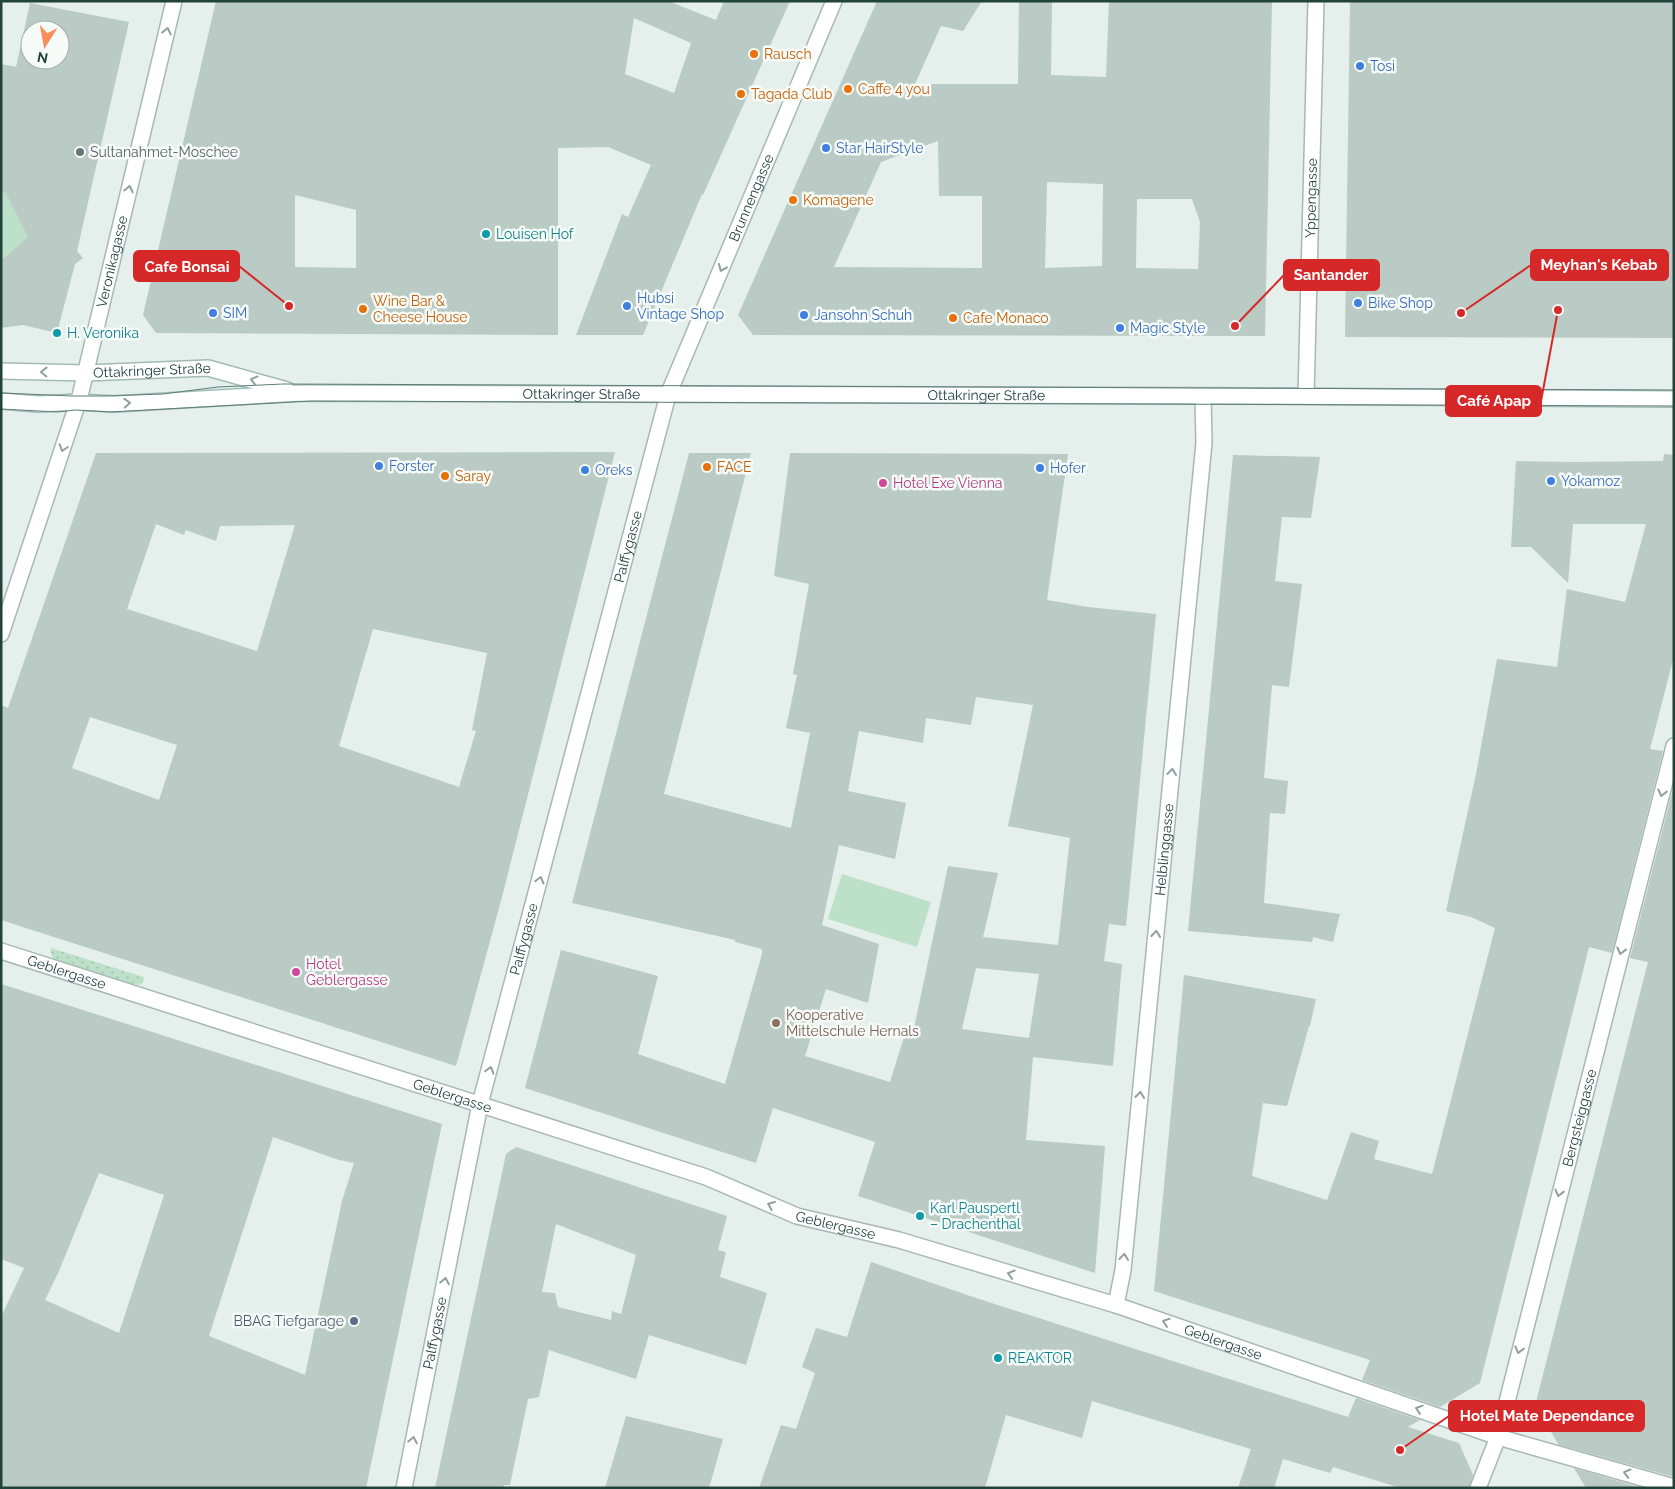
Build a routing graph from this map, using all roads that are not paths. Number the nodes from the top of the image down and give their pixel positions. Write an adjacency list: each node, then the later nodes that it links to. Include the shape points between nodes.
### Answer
1 (174, 1): 5 (street, Veronikagasse, one-way to 1)
2 (834, 1): 7 (street, Brunnengasse, one-way to 7)
3 (1316, 1): 9 (street, Yppengasse)
4 (1, 371): 5 (street, Ottakringer Straße, one-way to 4)
5 (86, 372): 6 (street, Ottakringer Straße, one-way to 5, via 208,368); 12 (street, Veronikagasse)
6 (301, 393): 7 (street, Ottakringer Straße); 12 (street, Ottakringer Straße, one-way to 6, via 115,404)
7 (668, 395): 8 (street, Ottakringer Straße); 16 (street, Palffygasse, one-way to 7)
8 (1203, 396): 9 (street, Ottakringer Straße); 17 (street, Helblinggasse, one-way to 8, via 1123,1270 1203,453)
9 (1306, 396): 10 (street, Ottakringer Straße)
10 (1674, 399)
11 (1, 401): 12 (street, Ottakringer Straße, via 38,404)
12 (78, 402): 13 (street, Veronikagasse, one-way to 13)
13 (1, 634)
14 (1674, 746): 18 (street, Bergsteiggasse, one-way to 18)
15 (1, 951): 16 (street, Geblergasse)
16 (480, 1104): 17 (street, Geblergasse, one-way to 16, via 899,1240 797,1216 706,1178); 20 (street, Palffygasse, one-way to 16)
17 (1116, 1305): 18 (street, Geblergasse, one-way to 17)
18 (1498, 1436): 19 (street, Geblergasse, one-way to 18); 21 (street, Bergsteiggasse)
19 (1674, 1487)
20 (404, 1488)
21 (1478, 1488)

